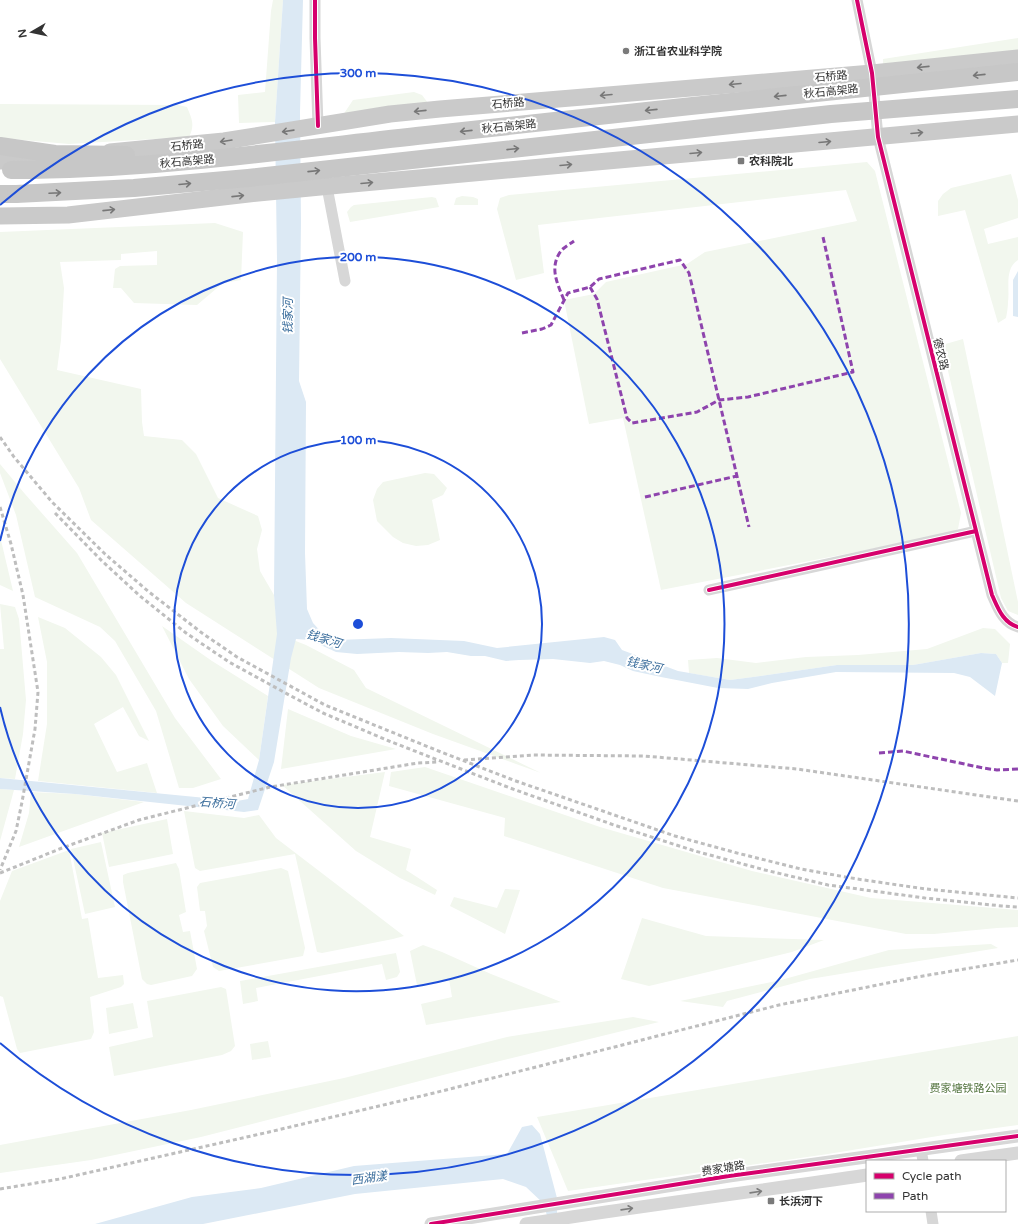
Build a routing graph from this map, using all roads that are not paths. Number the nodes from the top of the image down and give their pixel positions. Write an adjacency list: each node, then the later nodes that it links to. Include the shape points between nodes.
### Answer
1 (315, 0): 8 (street)
2 (857, 0): 5 (street, 德农路)
3 (1018, 58): 5 (main road, 石桥路, one-way to 5)
4 (1018, 72): 11 (highway, 秋石高架路, one-way to 11, bridge)
5 (872, 73): 8 (main road, 石桥路, one-way to 8, via 440,109 390,114); 9 (street, 德农路)
6 (1018, 99): 15 (highway, 秋石高架路, one-way to 6, bridge, via 134,188 256,177 824,115)
7 (1018, 124): 9 (main road, one-way to 7)
8 (314, 127): 12 (main road, 石桥路, one-way to 12, via 224,142)
9 (878, 137): 14 (main road, one-way to 9); 18 (street, 德农路)
10 (0, 146): 11 (highway, bridge, via 55,154)
11 (235, 156): 13 (highway, 秋石高架路, bridge, via 128,166)
12 (0, 161)
13 (0, 170)
14 (321, 188): 16 (main road, one-way to 14, via 68,215); 17 (street)
15 (0, 194)
16 (0, 216)
17 (345, 281)
18 (976, 531): 19 (street); 20 (street, 德农路, via 992,595 1008,623)
19 (709, 590)
20 (1018, 627)
21 (1018, 1136): 23 (street, 费家塘路)
22 (1018, 1153): 25 (street)
23 (922, 1155): 24 (street, 费家塘路)
24 (876, 1160)
25 (968, 1160)
26 (866, 1161): 29 (street, 费家塘路, via 729,1176)
27 (866, 1175): 30 (street, one-way to 27)
28 (931, 1212): 31 (street)
29 (431, 1224)
30 (526, 1224)
31 (933, 1224)

